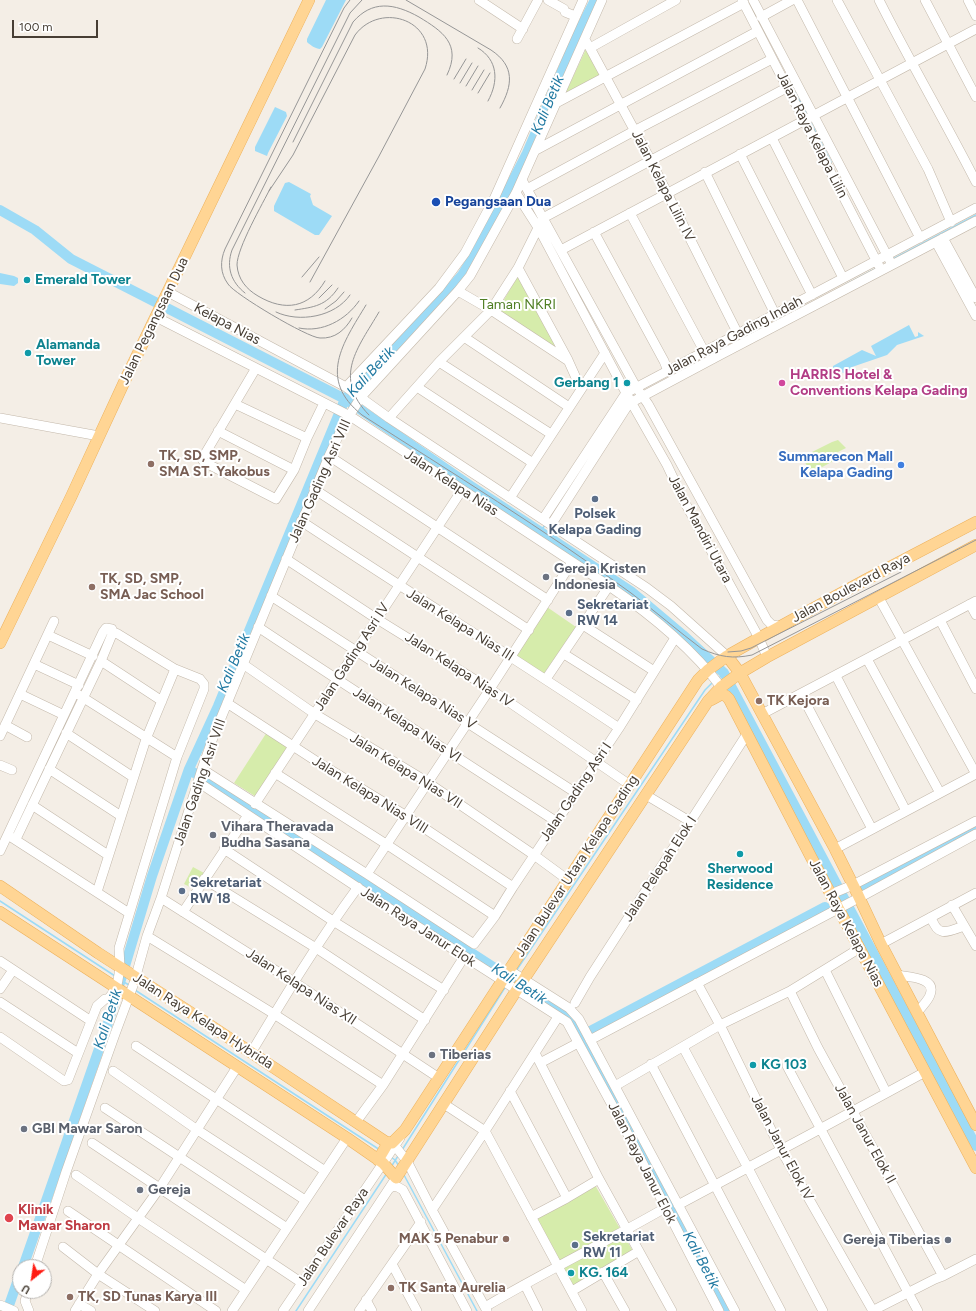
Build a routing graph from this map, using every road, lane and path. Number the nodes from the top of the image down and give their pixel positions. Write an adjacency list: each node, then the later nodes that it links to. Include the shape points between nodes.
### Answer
1 (309, 0): 62 (main road, Jalan Pegangsaan Dua)
2 (479, 0): 19 (street)
3 (538, 0): 19 (street)
4 (548, 0): 16 (street)
5 (583, 0): 16 (street)
6 (610, 0): 15 (street)
7 (676, 0): 24 (street)
8 (792, 0): 18 (street)
9 (797, 0): 30 (street)
10 (837, 0): 28 (street)
11 (879, 0): 26 (street)
12 (925, 0): 23 (street)
13 (968, 0): 17 (street)
14 (746, 1): 18 (street, Jalan Raya Kelapa Lilin); 21 (street, Jalan Raya Kelapa Lilin); 27 (street)
15 (601, 2): 24 (street, Jalan Gading Asri VIII)
16 (576, 14): 80 (street, via 494,199 465,253 439,288)
17 (976, 16)
18 (761, 17): 34 (street, Jalan Raya Kelapa Lilin)
19 (523, 29): 22 (street)
20 (976, 29): 23 (street)
21 (758, 31): 25 (street, Jalan Raya Kelapa Lilin); 33 (street)
22 (517, 39)
23 (948, 43): 26 (street); 31 (street)
24 (588, 44): 27 (street, Jalan Kelapa Lilin IV); 32 (street, Jalan Gading Asri VIII)
25 (772, 59): 29 (street, Jalan Raya Kelapa Lilin); 35 (street)
26 (912, 62): 28 (street); 42 (street)
27 (605, 76): 32 (street); 33 (street, Jalan Kelapa Lilin IV)
28 (879, 80): 30 (street); 50 (street, via 928,169)
29 (788, 87): 34 (street, Jalan Raya Kelapa Lilin); 39 (street)
30 (847, 97): 34 (street); 53 (street)
31 (976, 97)
32 (558, 102): 37 (street, Jalan Gading Asri VIII)
33 (620, 104): 35 (street, Jalan Kelapa Lilin IV); 37 (street)
34 (809, 118): 36 (street); 56 (street, Jalan Raya Kelapa Lilin); 57 (street, Jalan Raya Kelapa Lilin)
35 (634, 131): 39 (street, Jalan Kelapa Lilin IV); 43 (street)
36 (772, 138): 38 (street); 60 (street)
37 (536, 150): 41 (street, Jalan Gading Asri VIII)
38 (740, 154): 40 (street); 63 (street)
39 (651, 161): 45 (street, Jalan Kelapa Lilin IV); 48 (street)
40 (705, 172): 45 (street); 66 (street)
41 (522, 180): 43 (street, Jalan Mandiri Utara); 44 (street, Jalan Gading Asri VIII)
42 (976, 182)
43 (527, 189): 48 (street, Jalan Mandiri Utara)
44 (516, 193): 51 (street, Jalan Mandiri Utara); 61 (street, Jalan Gading Asri VIII, via 470,276)
45 (668, 194): 47 (street); 69 (street, Jalan Kelapa Lilin IV)
46 (976, 208): 50 (street, Jalan Raya Gading Indah)
47 (630, 213): 52 (street); 71 (street)
48 (543, 218): 51 (street); 55 (street, Jalan Mandiri Utara)
49 (976, 221): 54 (street, Jalan Raya Gading Indah)
50 (951, 222): 53 (street, Jalan Raya Gading Indah)
51 (538, 229): 58 (street); 72 (street, Jalan Mandiri Utara)
52 (594, 232): 55 (street); 77 (street)
53 (920, 238): 56 (street, Jalan Raya Gading Indah)
54 (940, 240): 56 (street, Jalan Raya Gading Indah); 64 (street)
55 (561, 250): 79 (street, Jalan Mandiri Utara)
56 (890, 260): 57 (street, Jalan Raya Gading Indah); 59 (street, Jalan Raya Gading Indah)
57 (876, 261): 59 (street, Jalan Raya Kelapa Lilin); 60 (street, Jalan Raya Gading Indah)
58 (518, 268): 65 (street); 74 (street)
59 (881, 270): 83 (street, Jalan Raya Gading Indah)
60 (843, 278): 63 (street, Jalan Raya Gading Indah)
61 (458, 291): 65 (street); 84 (street, Jalan Gading Asri VIII)
62 (167, 294): 67 (main road, Jalan Pegangsaan Dua); 73 (street, Kelapa Nias)
63 (812, 295): 66 (street, Jalan Raya Gading Indah)
64 (972, 299): 68 (street)
65 (491, 310): 70 (street); 74 (street)
66 (776, 314): 69 (street, Jalan Raya Gading Indah)
67 (156, 315): 76 (street, Jalan Kelapa Nias); 94 (main road, Jalan Pegangsaan Dua)
68 (976, 316)
69 (738, 334): 71 (street, Jalan Raya Gading Indah)
70 (464, 337): 75 (street); 88 (street)
71 (704, 352): 77 (street, Jalan Raya Gading Indah)
72 (605, 353): 81 (street); 82 (street, Jalan Mandiri Utara)
73 (287, 355): 80 (street, Jalan Kelapa Nias)
74 (568, 360): 81 (street)
75 (440, 362): 78 (street); 93 (street)
76 (256, 368): 86 (street, Jalan Kelapa Nias); 87 (street)
77 (668, 371): 79 (street, Jalan Raya Gading Indah)
78 (417, 387): 91 (street); 97 (street)
79 (636, 387): 82 (street, Jalan Raya Gading Indah); 83 (street, Jalan Mandiri Utara)
80 (348, 388): 84 (street, Jalan Kelapa Nias)
81 (581, 389): 88 (street)
82 (626, 393): 85 (street, Jalan Mandiri Utara); 106 (street, Jalan Raya Gading Indah)
83 (643, 396): 85 (street, Jalan Raya Gading Indah); 99 (street, Jalan Mandiri Utara)
84 (359, 399): 89 (street, Jalan Gading Asri VIII); 91 (street, Jalan Kelapa Nias)
85 (632, 402): 100 (street, Jalan Mandiri Utara); 109 (street, Jalan Raya Gading Indah)
86 (324, 403): 89 (street, Jalan Kelapa Nias); 95 (street)
87 (235, 404): 92 (street); 95 (street)
88 (569, 407): 93 (street)
89 (348, 414): 96 (street, Jalan Gading Asri VIII); 103 (street, Jalan Kelapa Nias)
90 (0, 418): 94 (street)
91 (389, 418): 105 (street, Jalan Kelapa Nias)
92 (218, 431): 98 (street); 98 (street, via 202,461 276,499)
93 (551, 434): 97 (street)
94 (99, 436): 134 (main road, Jalan Pegangsaan Dua)
95 (306, 438): 98 (street)
96 (329, 456): 102 (street, Jalan Gading Asri VIII); 110 (street)
97 (533, 463): 105 (street)
98 (294, 470)
99 (689, 479): 100 (street, via 680,486); 101 (street, Jalan Mandiri Utara)
100 (677, 485): 104 (street, Jalan Mandiri Utara)
101 (694, 488): 104 (street); 126 (street, Jalan Mandiri Utara, via 766,620)
102 (314, 489): 107 (street, Jalan Gading Asri VIII); 112 (street)
103 (462, 490): 110 (street, Jalan Gading Asri IV); 114 (street, Jalan Kelapa Nias)
104 (681, 495): 132 (street, Jalan Mandiri Utara)
105 (510, 498): 106 (street, Jalan Kelapa Nias)
106 (543, 519): 109 (street, Jalan Kelapa Nias)
107 (301, 521): 113 (street, Jalan Gading Asri VIII); 115 (street, Jalan Kelapa Nias III)
108 (976, 522): 126 (main road, Jalan Boulevard Raya)
109 (551, 525): 138 (street, Jalan Kelapa Nias, via 659,597)
110 (437, 528): 112 (street, Jalan Gading Asri IV); 119 (street)
111 (976, 545): 118 (main road, Jalan Boulevard Raya)
112 (418, 557): 115 (street, Jalan Gading Asri IV); 128 (street)
113 (286, 559): 117 (street, Jalan Gading Asri VIII); 122 (street, Jalan Kelapa Nias IV)
114 (572, 562): 116 (street, Jalan Kelapa Nias); 119 (street)
115 (399, 586): 122 (street, Jalan Gading Asri IV); 139 (street, Jalan Kelapa Nias III)
116 (609, 586): 125 (street); 131 (street, Jalan Kelapa Nias, via 639,607)
117 (271, 596): 127 (street, Jalan Gading Asri VIII); 135 (street, Jalan Kelapa Nias V)
118 (879, 598): 133 (street); 140 (main road, Jalan Boulevard Raya)
119 (548, 600): 128 (street)
120 (973, 603): 121 (street); 123 (street)
121 (976, 615)
122 (377, 619): 135 (street, Jalan Gading Asri IV); 153 (street, Jalan Kelapa Nias IV)
123 (940, 620): 133 (street); 154 (street)
124 (54, 621): 130 (street)
125 (583, 625): 136 (street); 146 (street)
126 (780, 626): 132 (main road, Jalan Boulevard Raya)
127 (258, 627): 144 (street, Jalan Gading Asri VIII); 151 (street, Jalan Kelapa Nias VI)
128 (529, 630): 139 (street)
129 (113, 632): 137 (street, via 112,629 106,628); 142 (street); 145 (street)
130 (48, 635): 137 (street); 143 (street)
131 (675, 638): 146 (street, Jalan Gading Asri I); 148 (street, Jalan Kelapa Nias)
132 (758, 638): 138 (main road, Jalan Boulevard Raya); 140 (street, Jalan Mandiri Utara)
133 (902, 639): 141 (street); 182 (street)
134 (0, 643)
135 (356, 652): 151 (street, Jalan Gading Asri IV); 165 (street, Jalan Kelapa Nias V)
136 (564, 654): 150 (street); 158 (street)
137 (93, 656): 152 (street)
138 (727, 656): 147 (main road, Jalan Raya Kelapa Nias); 148 (main road, Jalan Bulevar Utara Kelapa Gading)
139 (511, 657): 150 (street, Jalan Kelapa Nias III); 153 (street)
140 (767, 657): 147 (main road, Jalan Boulevard Raya)
141 (867, 658): 149 (street); 188 (street)
142 (101, 661): 157 (street); 159 (street)
143 (34, 664): 152 (street); 155 (street)
144 (243, 664): 160 (street, Jalan Gading Asri VIII); 162 (street, Jalan Kelapa Nias VII)
145 (174, 669): 159 (street); 175 (street, via 200,679 204,686)
146 (654, 671): 158 (street, Jalan Gading Asri I)
147 (738, 674): 148 (main road, Jalan Bulevar Utara Kelapa Gading); 163 (main road, Jalan Raya Kelapa Nias)
148 (716, 676): 161 (main road, Jalan Bulevar Utara Kelapa Gading); 186 (main road, Jalan Bulevar Utara Kelapa Gading, via 698,680)
149 (836, 676): 156 (street); 192 (street)
150 (546, 679): 167 (street, Jalan Kelapa Nias III)
151 (337, 680): 162 (street, Jalan Gading Asri IV); 174 (street, Jalan Kelapa Nias VI)
152 (77, 689): 157 (street); 164 (street)
153 (490, 689): 165 (street); 176 (street, Jalan Kelapa Nias IV)
154 (976, 689)
155 (20, 694): 164 (street); 166 (street)
156 (801, 694): 163 (street); 199 (street)
157 (83, 698): 168 (street); 172 (street)
158 (637, 700): 167 (street, Jalan Gading Asri I)
159 (162, 701): 172 (street)
160 (227, 702): 173 (street, Jalan Kelapa Nias VIII); 180 (street, Jalan Gading Asri VIII)
161 (708, 702): 169 (main road, Jalan Raya Kelapa Nias, via 722,694 726,696); 189 (main road, Jalan Bulevar Utara Kelapa Gading)
162 (315, 714): 173 (street, Jalan Gading Asri IV); 185 (street, Jalan Kelapa Nias VII)
163 (762, 714): 204 (main road, Jalan Raya Kelapa Nias)
164 (64, 715): 201 (street)
165 (468, 723): 174 (street); 187 (street, Jalan Kelapa Nias V)
166 (5, 726): 170 (street); 171 (street)
167 (619, 728): 176 (street, Jalan Gading Asri I)
168 (66, 733): 178 (street); 183 (street)
169 (747, 734): 197 (street, Jalan Pelepah Elok I); 217 (main road, Jalan Raya Kelapa Nias)
170 (0, 736)
171 (27, 737)
172 (146, 739): 175 (street); 183 (street)
173 (293, 746): 181 (street, Jalan Gading Asri IV); 195 (street, Jalan Kelapa Nias VIII)
174 (449, 751): 185 (street); 196 (street, Jalan Kelapa Nias VI)
175 (177, 757): 223 (street)
176 (597, 762): 186 (street, Jalan Kelapa Nias IV); 187 (street, Jalan Gading Asri I)
177 (0, 765): 179 (street)
178 (49, 769): 191 (street); 194 (street)
179 (12, 770)
180 (202, 770): 184 (street, Jalan Gading Asri VIII); 190 (street, Jalan Raya Janur Elok)
181 (275, 773): 190 (street, Jalan Gading Asri IV); 202 (street)
182 (976, 774): 188 (street)
183 (133, 777): 194 (street)
184 (198, 782): 193 (street, Jalan Raya Janur Elok); 218 (street, Jalan Gading Asri VIII)
185 (427, 783): 195 (street); 207 (street, Jalan Kelapa Nias VII)
186 (630, 785): 210 (main road, Jalan Bulevar Utara Kelapa Gading)
187 (576, 792): 196 (street, Jalan Gading Asri I)
188 (940, 793): 192 (street)
189 (646, 795): 197 (street); 243 (main road, Jalan Bulevar Utara Kelapa Gading)
190 (255, 804): 208 (street, Jalan Raya Janur Elok)
191 (32, 805): 201 (street); 206 (street)
192 (906, 810): 199 (street)
193 (248, 815): 203 (street); 212 (street, Jalan Raya Janur Elok)
194 (121, 816): 206 (street)
195 (406, 816): 202 (street); 213 (street, Jalan Kelapa Nias VIII)
196 (557, 822): 207 (street, Jalan Gading Asri I)
197 (691, 822): 248 (street, Jalan Pelepah Elok I)
198 (976, 822): 215 (street, via 865,879)
199 (872, 830): 204 (street)
200 (976, 834): 215 (street)
201 (12, 837): 205 (street); 214 (street)
202 (386, 844): 208 (street); 224 (street)
203 (224, 849): 209 (street); 226 (street)
204 (835, 849): 215 (main road, Jalan Raya Kelapa Nias)
205 (0, 851)
206 (108, 855): 214 (street)
207 (534, 855): 210 (street, Jalan Kelapa Nias VII); 213 (street, Jalan Gading Asri I)
208 (367, 874): 229 (street, Jalan Raya Janur Elok)
209 (204, 879): 222 (street); 232 (street)
210 (568, 880): 239 (main road, Jalan Bulevar Utara Kelapa Gading)
211 (0, 886): 241 (main road, Jalan Raya Kelapa Hybrida)
212 (358, 887): 226 (street); 234 (street, Jalan Raya Janur Elok)
213 (513, 887): 224 (street, Jalan Gading Asri I)
214 (97, 892): 223 (street)
215 (857, 892): 217 (street); 220 (street); 230 (main road, Jalan Raya Kelapa Nias)
216 (976, 893): 219 (street)
217 (832, 895): 220 (main road, Jalan Raya Kelapa Nias)
218 (161, 898): 222 (street, Jalan Kelapa Nias XII); 228 (street, Jalan Gading Asri VIII)
219 (952, 905): 225 (street); 227 (street)
220 (839, 907): 233 (main road, Jalan Raya Kelapa Nias); 242 (street)
221 (0, 912): 241 (main road, Jalan Raya Kelapa Hybrida)
222 (183, 912): 240 (street, Jalan Kelapa Nias XII)
223 (129, 913): 241 (street, via 119,948)
224 (495, 916): 229 (street, Jalan Gading Asri I)
225 (931, 917): 227 (street, via 935,928 942,932); 230 (street)
226 (333, 921): 232 (street); 245 (street)
227 (964, 926): 231 (street)
228 (147, 936): 241 (street, Jalan Gading Asri VIII); 250 (street)
229 (474, 944)
230 (880, 944): 238 (main road, Jalan Raya Kelapa Nias)
231 (976, 946)
232 (316, 948): 240 (street); 251 (street)
233 (860, 948): 237 (street); 269 (main road, Jalan Raya Kelapa Nias)
234 (464, 957): 239 (street, Jalan Raya Janur Elok); 245 (street)
235 (0, 962): 236 (street)
236 (13, 970): 244 (street); 253 (street)
237 (825, 970): 246 (street); 274 (street)
238 (897, 975): 249 (main road, Jalan Raya Kelapa Nias); 249 (street, via 919,978 930,985 929,997)
239 (506, 976): 243 (street, Jalan Raya Janur Elok); 243 (street, Jalan Raya Janur Elok); 270 (main road, Jalan Bulevar Utara Kelapa Gading)
240 (294, 982): 250 (street); 263 (street, Jalan Kelapa Nias XII)
241 (124, 983): 253 (street, via 97,1006); 260 (main road, Jalan Raya Kelapa Hybrida); 267 (main road, Jalan Raya Kelapa Hybrida); 313 (street, Jalan Gading Asri VIII, via 115,1034)
242 (697, 983): 254 (street, Jalan Janur Elok IV); 256 (street)
243 (519, 985): 256 (street, Jalan Raya Janur Elok, via 569,1008 579,1019); 257 (street, Jalan Raya Janur Elok, via 567,1022); 276 (main road, Jalan Bulevar Utara Kelapa Gading)
244 (0, 989)
245 (444, 990): 251 (street)
246 (790, 991): 254 (street); 278 (street, Jalan Janur Elok II)
247 (0, 1002): 261 (street)
248 (575, 1004)
249 (917, 1013): 280 (main road, Jalan Raya Kelapa Nias)
250 (274, 1014): 260 (street); 271 (street)
251 (425, 1020): 263 (street)
252 (556, 1020): 262 (street)
253 (91, 1021): 261 (street)
254 (720, 1025): 259 (street); 286 (street, Jalan Janur Elok IV)
255 (0, 1037): 261 (street, via 64,1081 68,1080)
256 (588, 1037): 272 (street, Jalan Raya Janur Elok)
257 (578, 1043): 264 (street); 302 (street, Jalan Raya Janur Elok)
258 (136, 1046): 275 (street)
259 (682, 1047): 265 (street); 290 (street)
260 (251, 1052): 279 (main road, Jalan Raya Kelapa Hybrida)
261 (78, 1053)
262 (535, 1053): 264 (street); 273 (street)
263 (403, 1054): 270 (street, Jalan Kelapa Nias XII); 271 (street)
264 (540, 1063): 295 (street)
265 (651, 1064): 272 (street); 296 (street)
266 (787, 1066): 282 (street)
267 (237, 1067): 275 (street); 284 (main road, Jalan Raya Kelapa Hybrida)
268 (113, 1070): 281 (street)
269 (925, 1072): 274 (street); 291 (main road, Jalan Raya Kelapa Nias)
270 (439, 1078): 287 (main road, Jalan Bulevar Utara Kelapa Gading)
271 (383, 1085): 279 (street)
272 (615, 1086): 301 (street, Jalan Raya Janur Elok)
273 (510, 1091): 283 (street); 299 (street)
274 (886, 1092): 278 (street)
275 (216, 1099): 281 (street); 292 (street)
276 (444, 1104): 283 (street); 289 (main road, Jalan Bulevar Utara Kelapa Gading)
277 (105, 1108): 288 (street)
278 (852, 1111): 282 (street); 320 (street, Jalan Janur Elok II)
279 (356, 1122): 287 (main road, Jalan Raya Kelapa Hybrida)
280 (976, 1125)
281 (196, 1129): 288 (street); 300 (street)
282 (820, 1130): 286 (street); 325 (street)
283 (485, 1131): 303 (street); 305 (street)
284 (347, 1138): 287 (main road, Jalan Raya Kelapa Hybrida); 292 (street)
285 (92, 1143): 297 (street)
286 (781, 1150): 290 (street); 352 (street, Jalan Janur Elok IV)
287 (387, 1154): 289 (street, Jalan Raya Kelapa Hybrida); 294 (main road, Jalan Raya Kelapa Hybrida); 321 (street, Jalan Bulevar Raya)
288 (179, 1158): 297 (street); 308 (street)
289 (406, 1161): 294 (main road, Jalan Bulevar Utara Kelapa Gading); 303 (street, Jalan Raya Kelapa Hybrida)
290 (748, 1168): 296 (street); 351 (street)
291 (976, 1168)
292 (325, 1171): 300 (street)
293 (76, 1174): 306 (street)
294 (396, 1176): 298 (street, Jalan Bulevar Raya)
295 (599, 1179): 299 (street); 309 (street)
296 (715, 1185): 301 (street); 350 (street)
297 (159, 1189): 306 (street); 315 (street)
298 (386, 1193): 307 (street, via 393,1186 401,1188); 339 (street, Jalan Bulevar Raya)
299 (567, 1198): 305 (street)
300 (305, 1200): 308 (street)
301 (678, 1205): 349 (street, Jalan Raya Janur Elok)
302 (665, 1208): 309 (street); 348 (street, Jalan Raya Janur Elok)
303 (432, 1210): 330 (street, Jalan Raya Kelapa Hybrida)
304 (68, 1211): 310 (street)
305 (531, 1217): 317 (street)
306 (138, 1218): 310 (street); 323 (street)
307 (421, 1222): 316 (street); 343 (street)
308 (287, 1228): 315 (street)
309 (628, 1230): 312 (street); 317 (street)
310 (119, 1245): 319 (street); 336 (street)
311 (63, 1247): 319 (street)
312 (639, 1252): 318 (street); 347 (street)
313 (38, 1259)
314 (976, 1259): 320 (street)
315 (266, 1260): 321 (street); 323 (street)
316 (392, 1264): 326 (street); 342 (street)
317 (557, 1266): 322 (street); 324 (street)
318 (604, 1272): 324 (street); 346 (street)
319 (98, 1274): 329 (street); 335 (street)
320 (943, 1276): 325 (street)
321 (302, 1283): 338 (street, Jalan Bulevar Raya)
322 (525, 1285): 330 (street); 344 (street)
323 (246, 1290): 337 (street)
324 (572, 1291): 345 (street)
325 (909, 1293): 352 (street); 353 (street)
326 (366, 1300): 340 (street); 341 (street)
327 (25, 1301): 332 (street); 333 (street)
328 (1, 1305): 331 (street)
329 (77, 1307): 334 (street)
330 (486, 1309)
331 (14, 1311)
332 (23, 1311)
333 (29, 1311)
334 (91, 1311)
335 (154, 1311)
336 (216, 1311)
337 (232, 1311)
338 (283, 1311)
339 (308, 1311)
340 (359, 1311)
341 (372, 1311)
342 (418, 1311)
343 (467, 1311)
344 (538, 1311)
345 (582, 1311)
346 (624, 1311)
347 (672, 1311)
348 (719, 1311)
349 (735, 1311)
350 (781, 1311)
351 (823, 1311)
352 (872, 1311)
353 (918, 1311)

